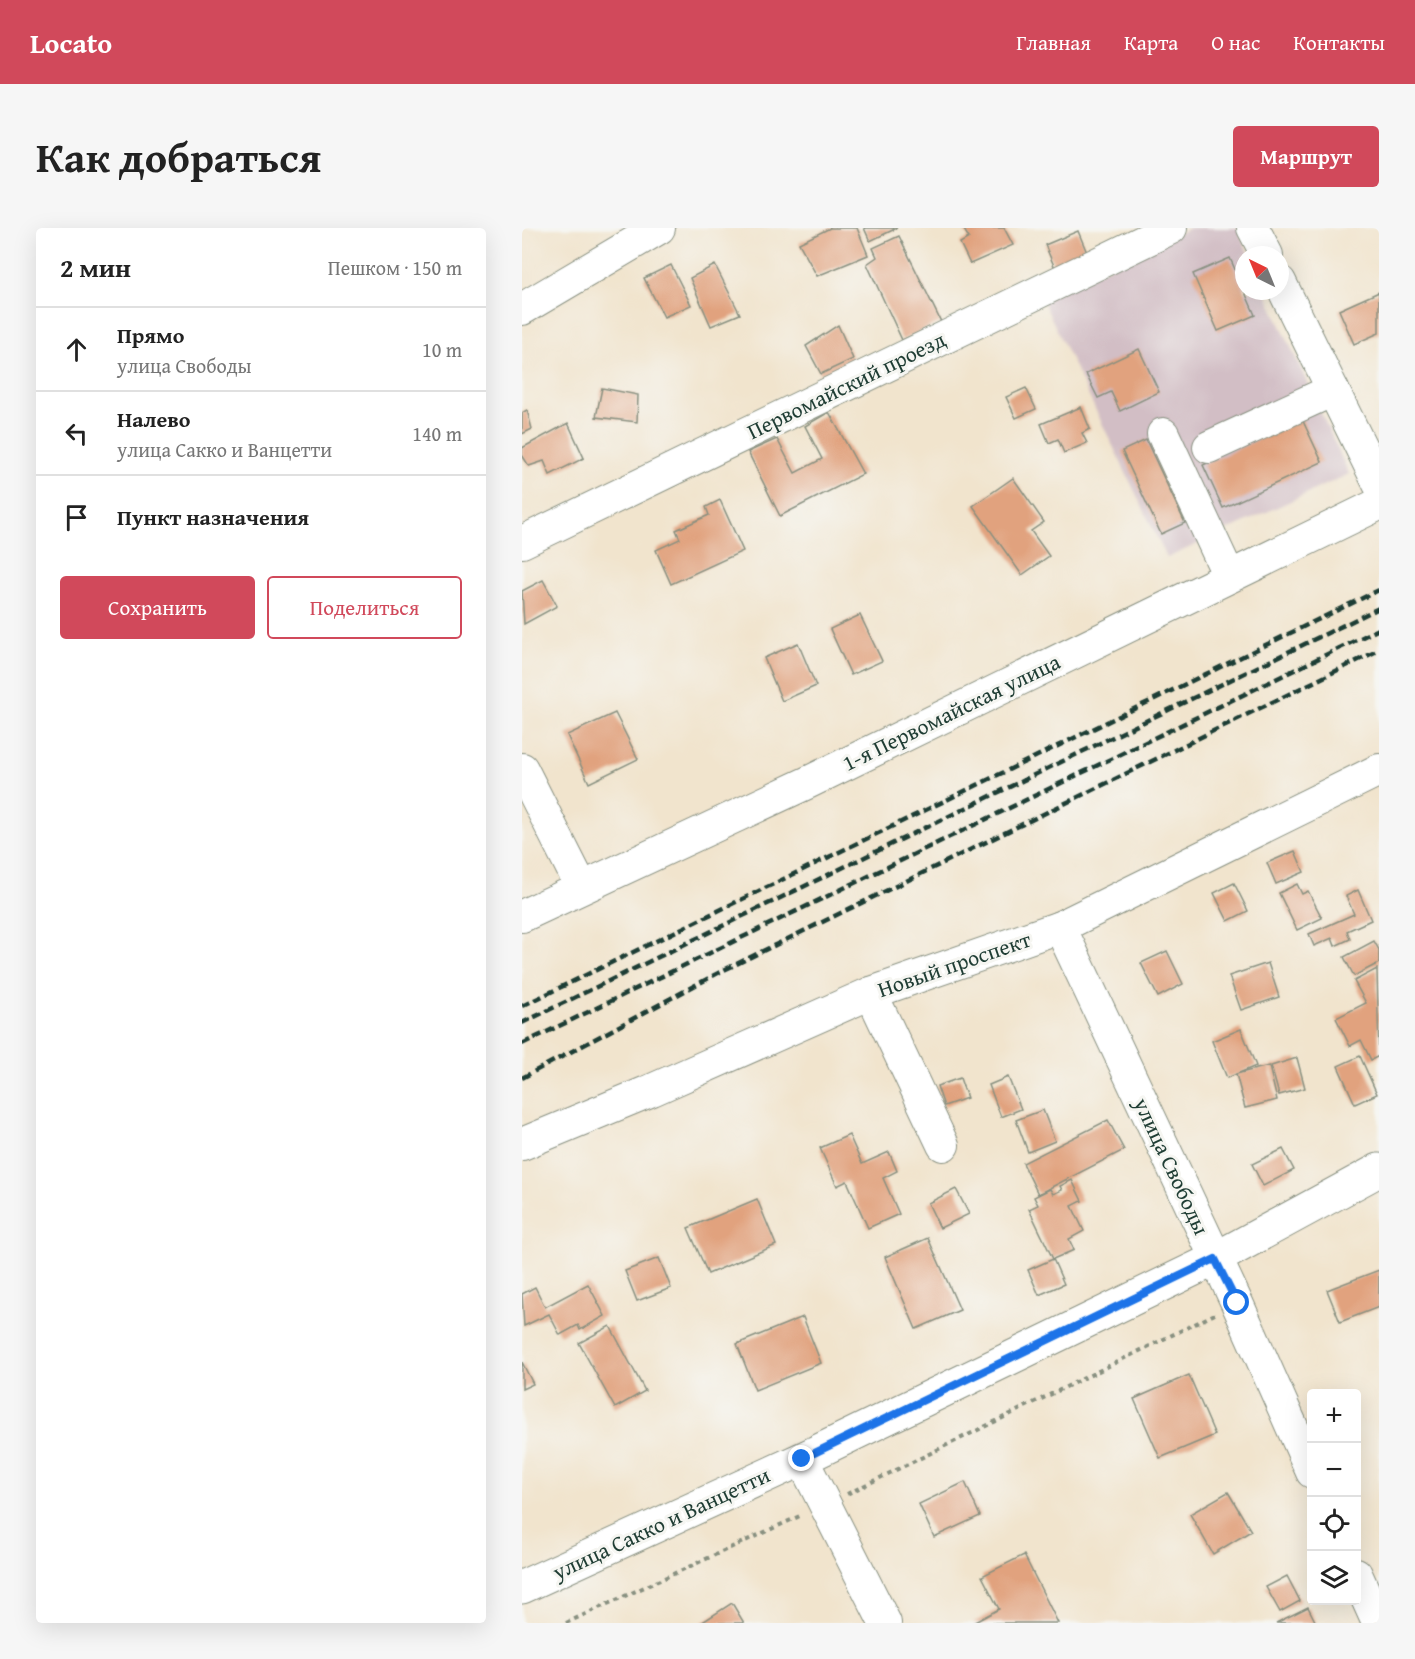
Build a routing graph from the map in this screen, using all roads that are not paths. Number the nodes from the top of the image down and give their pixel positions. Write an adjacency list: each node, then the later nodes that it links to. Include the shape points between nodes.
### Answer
1 (659, 228): 6 (street)
2 (1171, 228): 12 (street, Первомайский проезд)
3 (1253, 228): 4 (street)
4 (1262, 246)
5 (1289, 300): 7 (street)
6 (522, 309)
7 (1333, 390): 9 (street); 10 (street)
8 (1163, 434): 13 (street)
9 (1209, 447)
10 (1379, 484)
11 (1379, 504): 13 (street, 1-я Первомайская улица)
12 (522, 542)
13 (1229, 576): 16 (street, 1-я Первомайская улица, via 809,782)
14 (522, 769): 16 (street)
15 (1379, 770): 18 (street, Новый проспект)
16 (581, 886): 17 (street, 1-я Первомайская улица)
17 (522, 916)
18 (1060, 927): 19 (street, Новый проспект); 23 (street, улица Свободы)
19 (871, 993): 20 (street, Новый проспект); 21 (street)
20 (522, 1144)
21 (943, 1145)
22 (1379, 1170): 23 (main road, улица Сакко и Ванцетти)
23 (1215, 1259): 24 (main road, улица Сакко и Ванцетти); 25 (street, улица Свободы)
24 (802, 1459): 27 (main road, улица Сакко и Ванцетти); 28 (street)
25 (1307, 1463)
26 (1361, 1585): 29 (street)
27 (522, 1587)
28 (885, 1623)
29 (1378, 1623)

